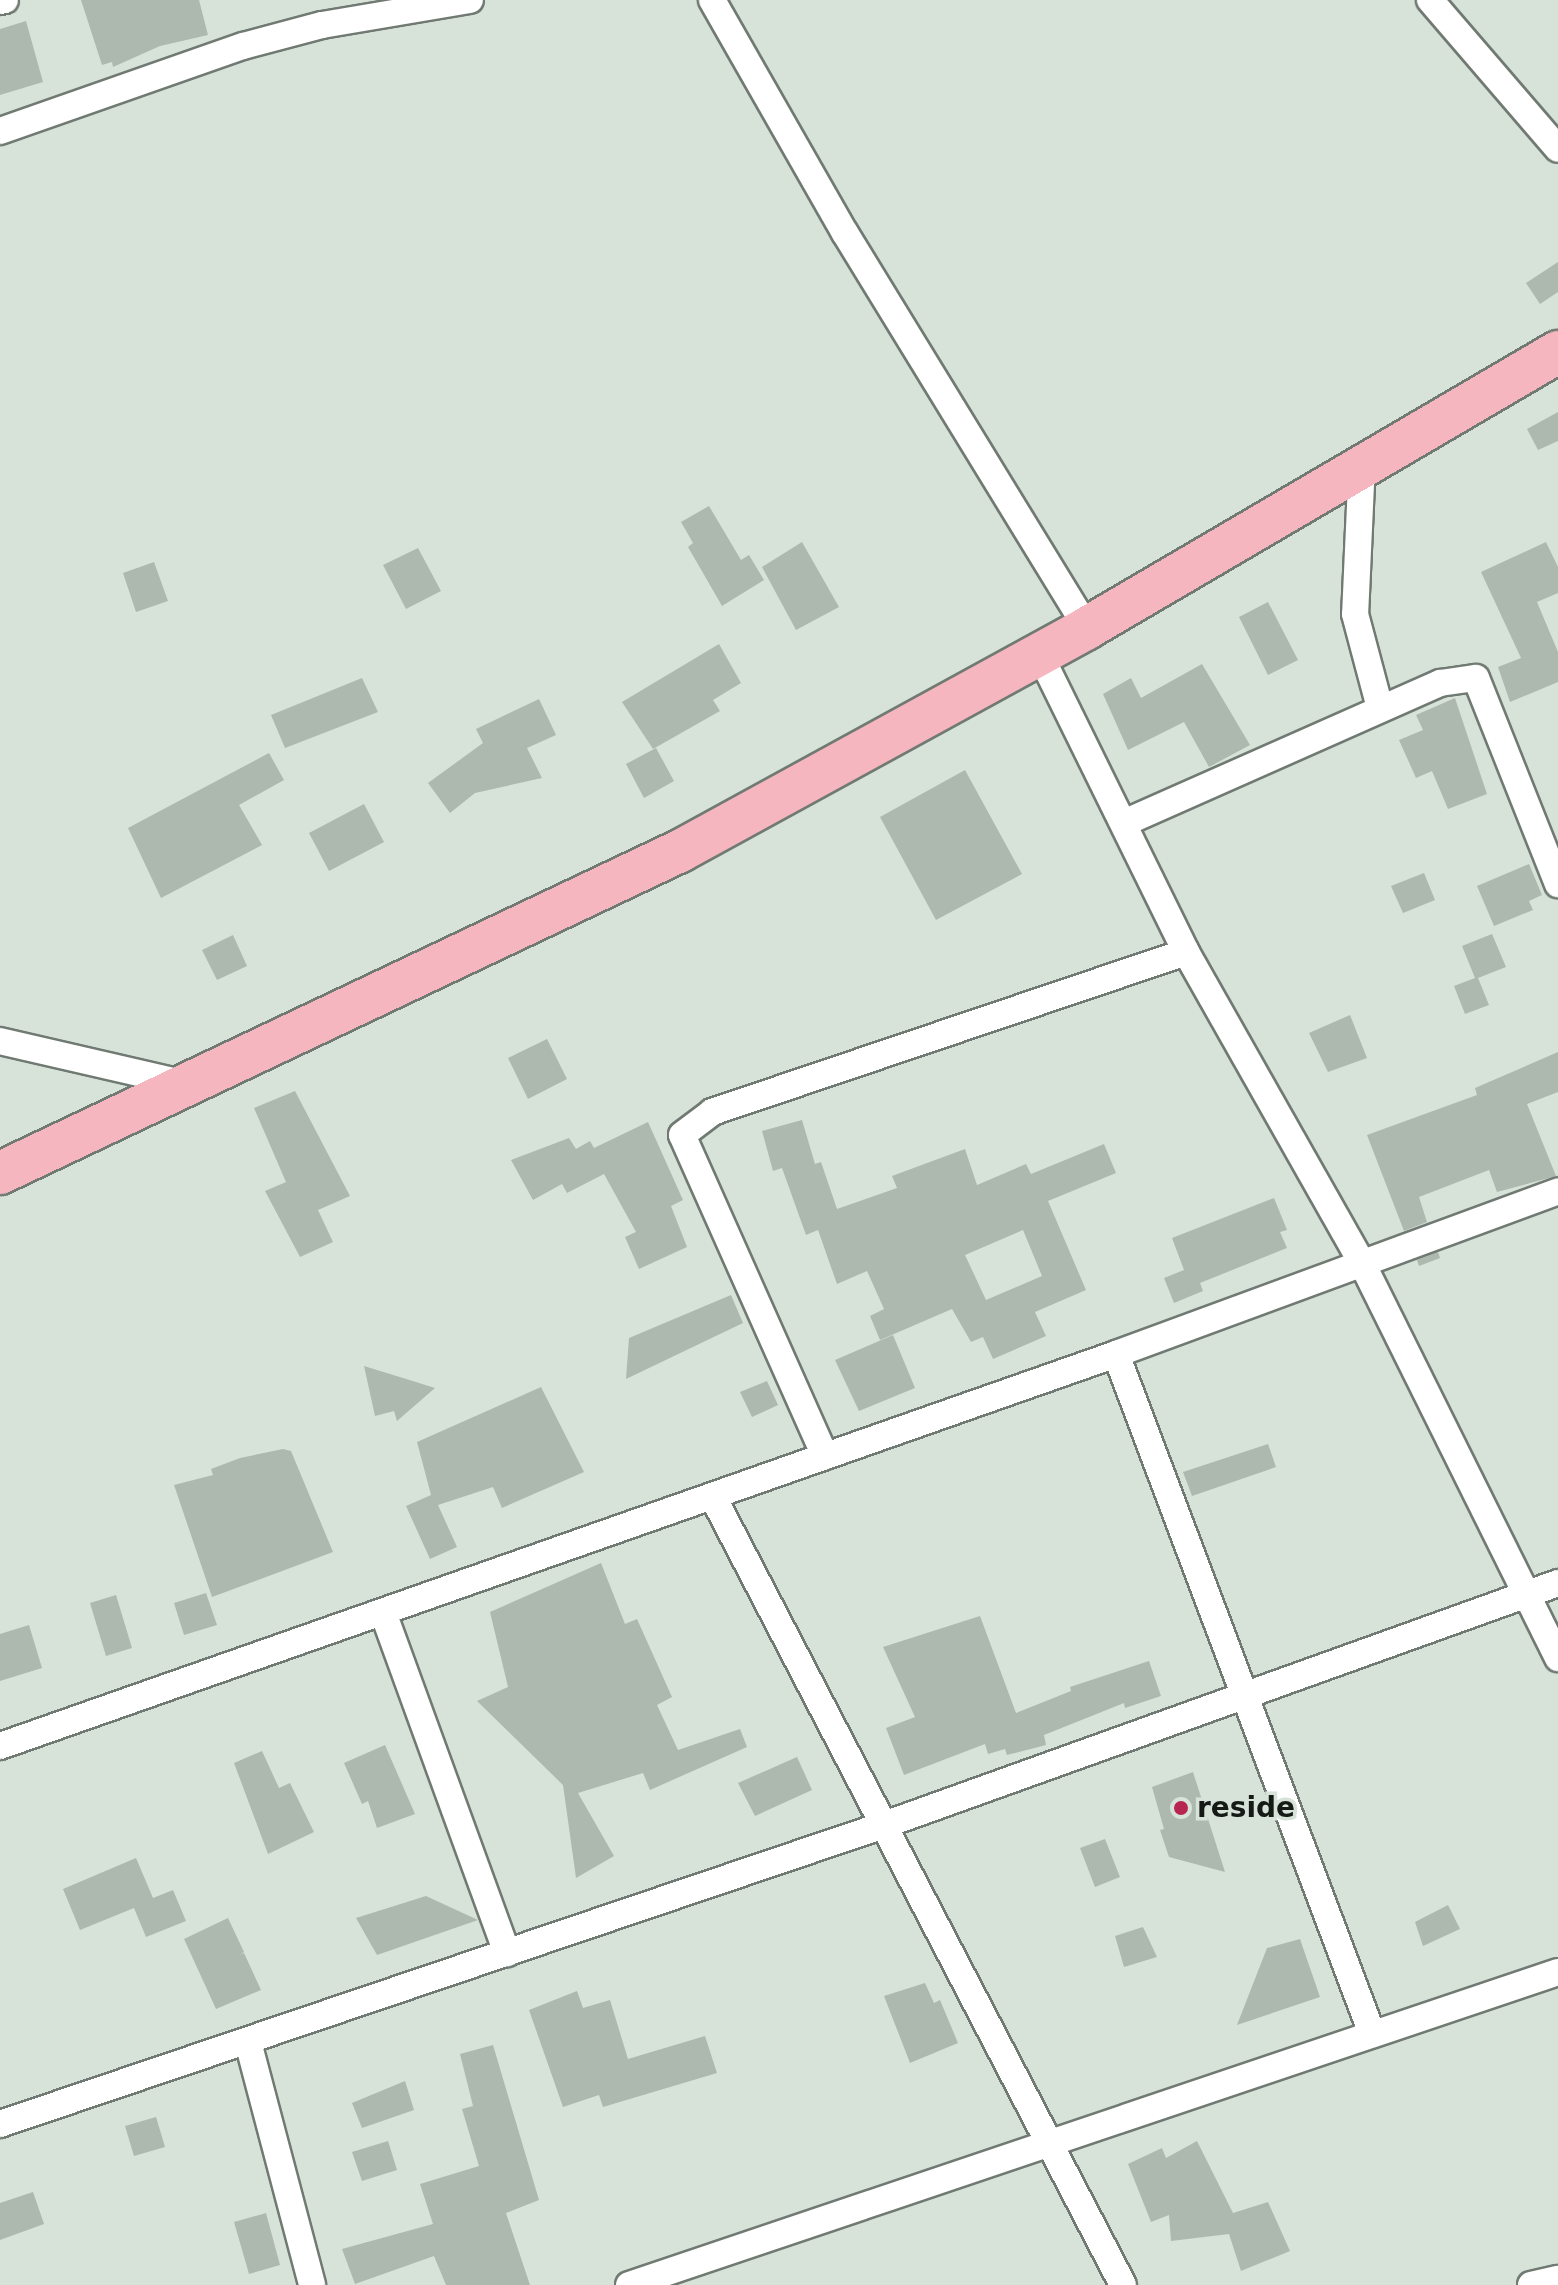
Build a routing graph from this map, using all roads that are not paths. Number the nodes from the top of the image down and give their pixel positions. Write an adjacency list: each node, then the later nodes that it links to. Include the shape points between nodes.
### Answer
1 (470, 0): 4 (street)
2 (712, 0): 9 (street, via 845,233)
3 (1430, 0): 6 (street)
4 (353, 9): 5 (street)
5 (0, 131)
6 (1558, 149)
7 (1558, 352): 8 (highway)
8 (1362, 462): 9 (highway); 11 (street, via 1355,614)
9 (1087, 628): 10 (highway)
10 (1039, 653): 12 (street); 16 (highway, via 680,851)
11 (1380, 708): 12 (street); 13 (street, via 1440,683 1476,678)
12 (1124, 823): 14 (street)
13 (1558, 884)
14 (1186, 952): 19 (street); 21 (street, via 712,1112 682,1135)
15 (0, 1041): 16 (street)
16 (189, 1085): 17 (highway)
17 (0, 1173)
18 (1558, 1191): 19 (street)
19 (1363, 1265): 20 (street); 24 (street)
20 (1116, 1354): 21 (street); 27 (street)
21 (825, 1456): 22 (street)
22 (713, 1497): 25 (street); 29 (street)
23 (1558, 1583): 24 (street)
24 (1529, 1594): 26 (street); 27 (street)
25 (384, 1615): 28 (street); 30 (street)
26 (1558, 1658)
27 (1246, 1697): 29 (street); 32 (street)
28 (0, 1746)
29 (884, 1825): 30 (street); 35 (street)
30 (507, 1953): 33 (street)
31 (1558, 1972): 32 (street)
32 (1371, 2031): 35 (street)
33 (248, 2042): 34 (street); 38 (street)
34 (0, 2124)
35 (1052, 2141): 36 (street); 40 (street)
36 (666, 2279): 39 (street)
37 (1558, 2279): 41 (street)
38 (312, 2285)
39 (629, 2285)
40 (1123, 2285)
41 (1531, 2285)

